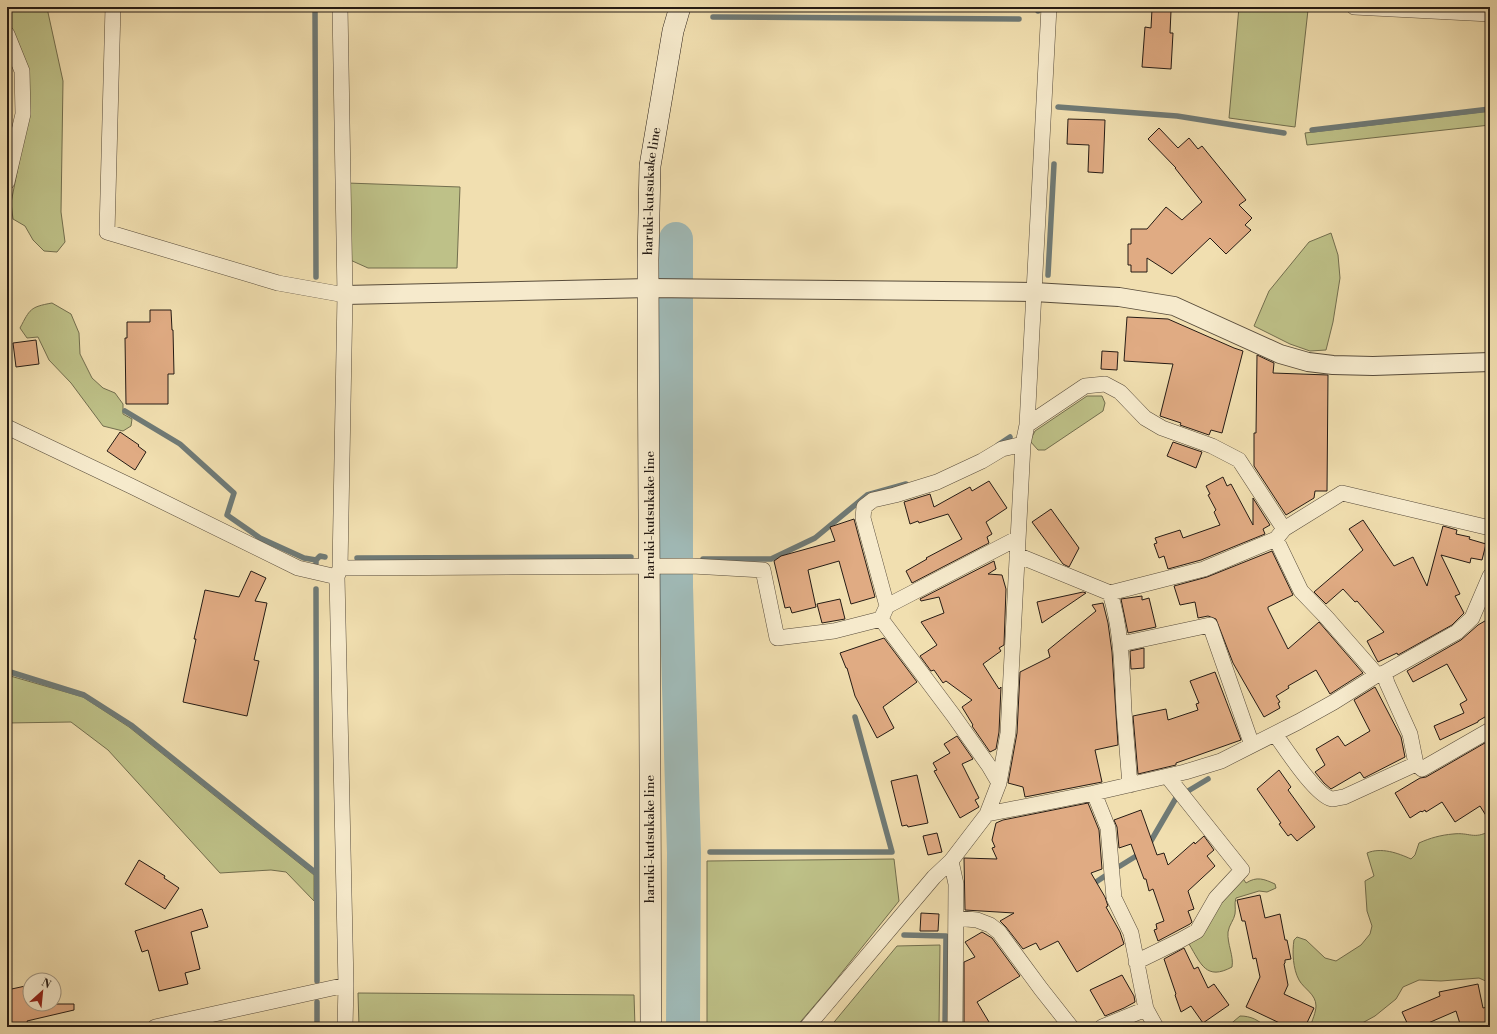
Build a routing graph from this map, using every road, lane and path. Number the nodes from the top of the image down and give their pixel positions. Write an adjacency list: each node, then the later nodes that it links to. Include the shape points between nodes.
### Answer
1 (113, 7): 11 (street, via 107,232 278,283)
2 (340, 7): 11 (street)
3 (680, 7): 9 (main road, haruki-kutsukake line, via 672,31 650,166)
4 (1049, 7): 10 (street)
5 (1354, 7): 6 (street)
6 (1490, 14)
7 (7, 34): 8 (street, via 22,71 23,114)
8 (7, 182)
9 (649, 288): 10 (street); 11 (street); 20 (main road, haruki-kutsukake line)
10 (1034, 292): 12 (street, via 1119,297 1174,306 1280,354 1308,362 1373,366); 13 (street)
11 (345, 295): 21 (street)
12 (1490, 362)
13 (1027, 425): 15 (street); 17 (street, via 1085,386 1105,384 1120,392 1150,422 1212,446 1239,460)
14 (7, 427): 21 (street, via 298,568)
15 (1023, 444): 18 (street); 24 (street, via 1002,449 937,482 873,500 864,507 863,518)
16 (1490, 528): 17 (street, via 1342,493)
17 (1280, 534): 23 (street, via 1204,569); 26 (street, via 1301,591)
18 (1018, 538): 19 (street); 24 (street)
19 (1017, 555): 23 (street); 32 (street, via 1008,732)
20 (650, 567): 21 (street); 24 (street, via 692,566 763,570 777,638 834,631); 43 (main road, haruki-kutsukake line)
21 (339, 573): 39 (street)
22 (1490, 576): 26 (street, via 1472,618 1457,632)
23 (1110, 593): 25 (street)
24 (884, 613): 32 (street)
25 (1121, 644): 29 (street, via 1210,625); 33 (street)
26 (1381, 674): 28 (street); 30 (street, via 1410,734)
27 (1490, 730): 30 (street, via 1422,769)
28 (1275, 734): 29 (street); 30 (street, via 1313,785 1332,799 1344,797)
29 (1252, 745): 31 (street, via 1220,761)
30 (1416, 764)
31 (1167, 776): 33 (street); 38 (street, via 1242,870 1216,898 1197,930)
32 (999, 783): 35 (street)
33 (1130, 785): 34 (street)
34 (1094, 793): 35 (street); 38 (street, via 1108,828 1114,898 1131,933)
35 (986, 814): 36 (street)
36 (951, 861): 37 (street, via 956,884); 44 (street, via 934,877)
37 (956, 918): 45 (street); 46 (street, via 978,920 999,932)
38 (1136, 962): 40 (street)
39 (346, 985): 41 (street); 42 (street)
40 (1146, 1009): 47 (street); 48 (street)
41 (155, 1027)
42 (346, 1027)
43 (651, 1027)
44 (807, 1027)
45 (955, 1027)
46 (1071, 1027)
47 (1102, 1027)
48 (1156, 1027)

